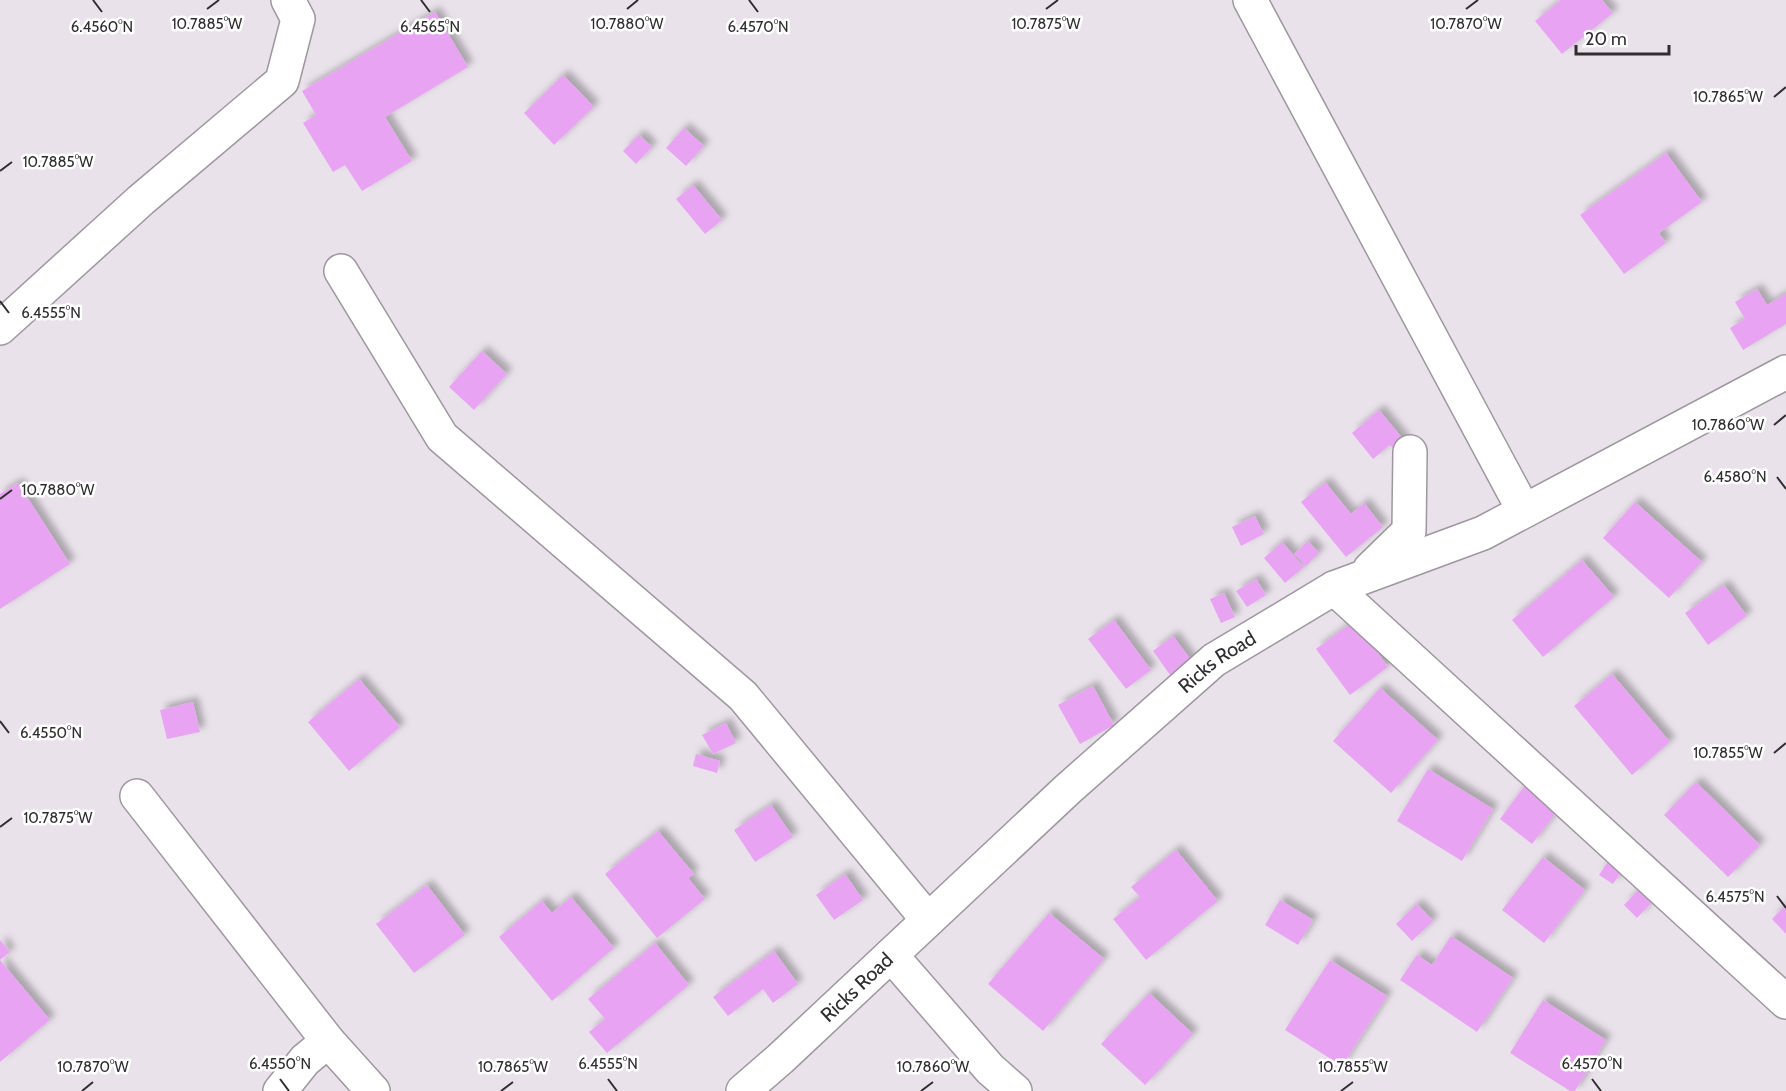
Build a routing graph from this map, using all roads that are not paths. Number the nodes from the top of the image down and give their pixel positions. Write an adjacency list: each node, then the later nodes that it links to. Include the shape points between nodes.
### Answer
1 (288, 0): 4 (street, via 298,19 282,81 141,200)
2 (1250, 0): 7 (street)
3 (341, 271): 10 (street, via 441,437 743,696)
4 (0, 328)
5 (1786, 372): 7 (street, Ricks Road)
6 (1410, 452): 8 (street, via 1409,531)
7 (1524, 511): 8 (street, Ricks Road, via 1483,533)
8 (1347, 583): 10 (street, Ricks Road, via 1214,660); 12 (street)
9 (137, 796): 13 (street)
10 (928, 920): 11 (street, Ricks Road)
11 (891, 955): 16 (street, Ricks Road); 17 (street, via 990,1069)
12 (1786, 1002)
13 (328, 1041): 14 (street, via 305,1060); 15 (street)
14 (280, 1091)
15 (373, 1091)
16 (743, 1091)
17 (1015, 1091)

